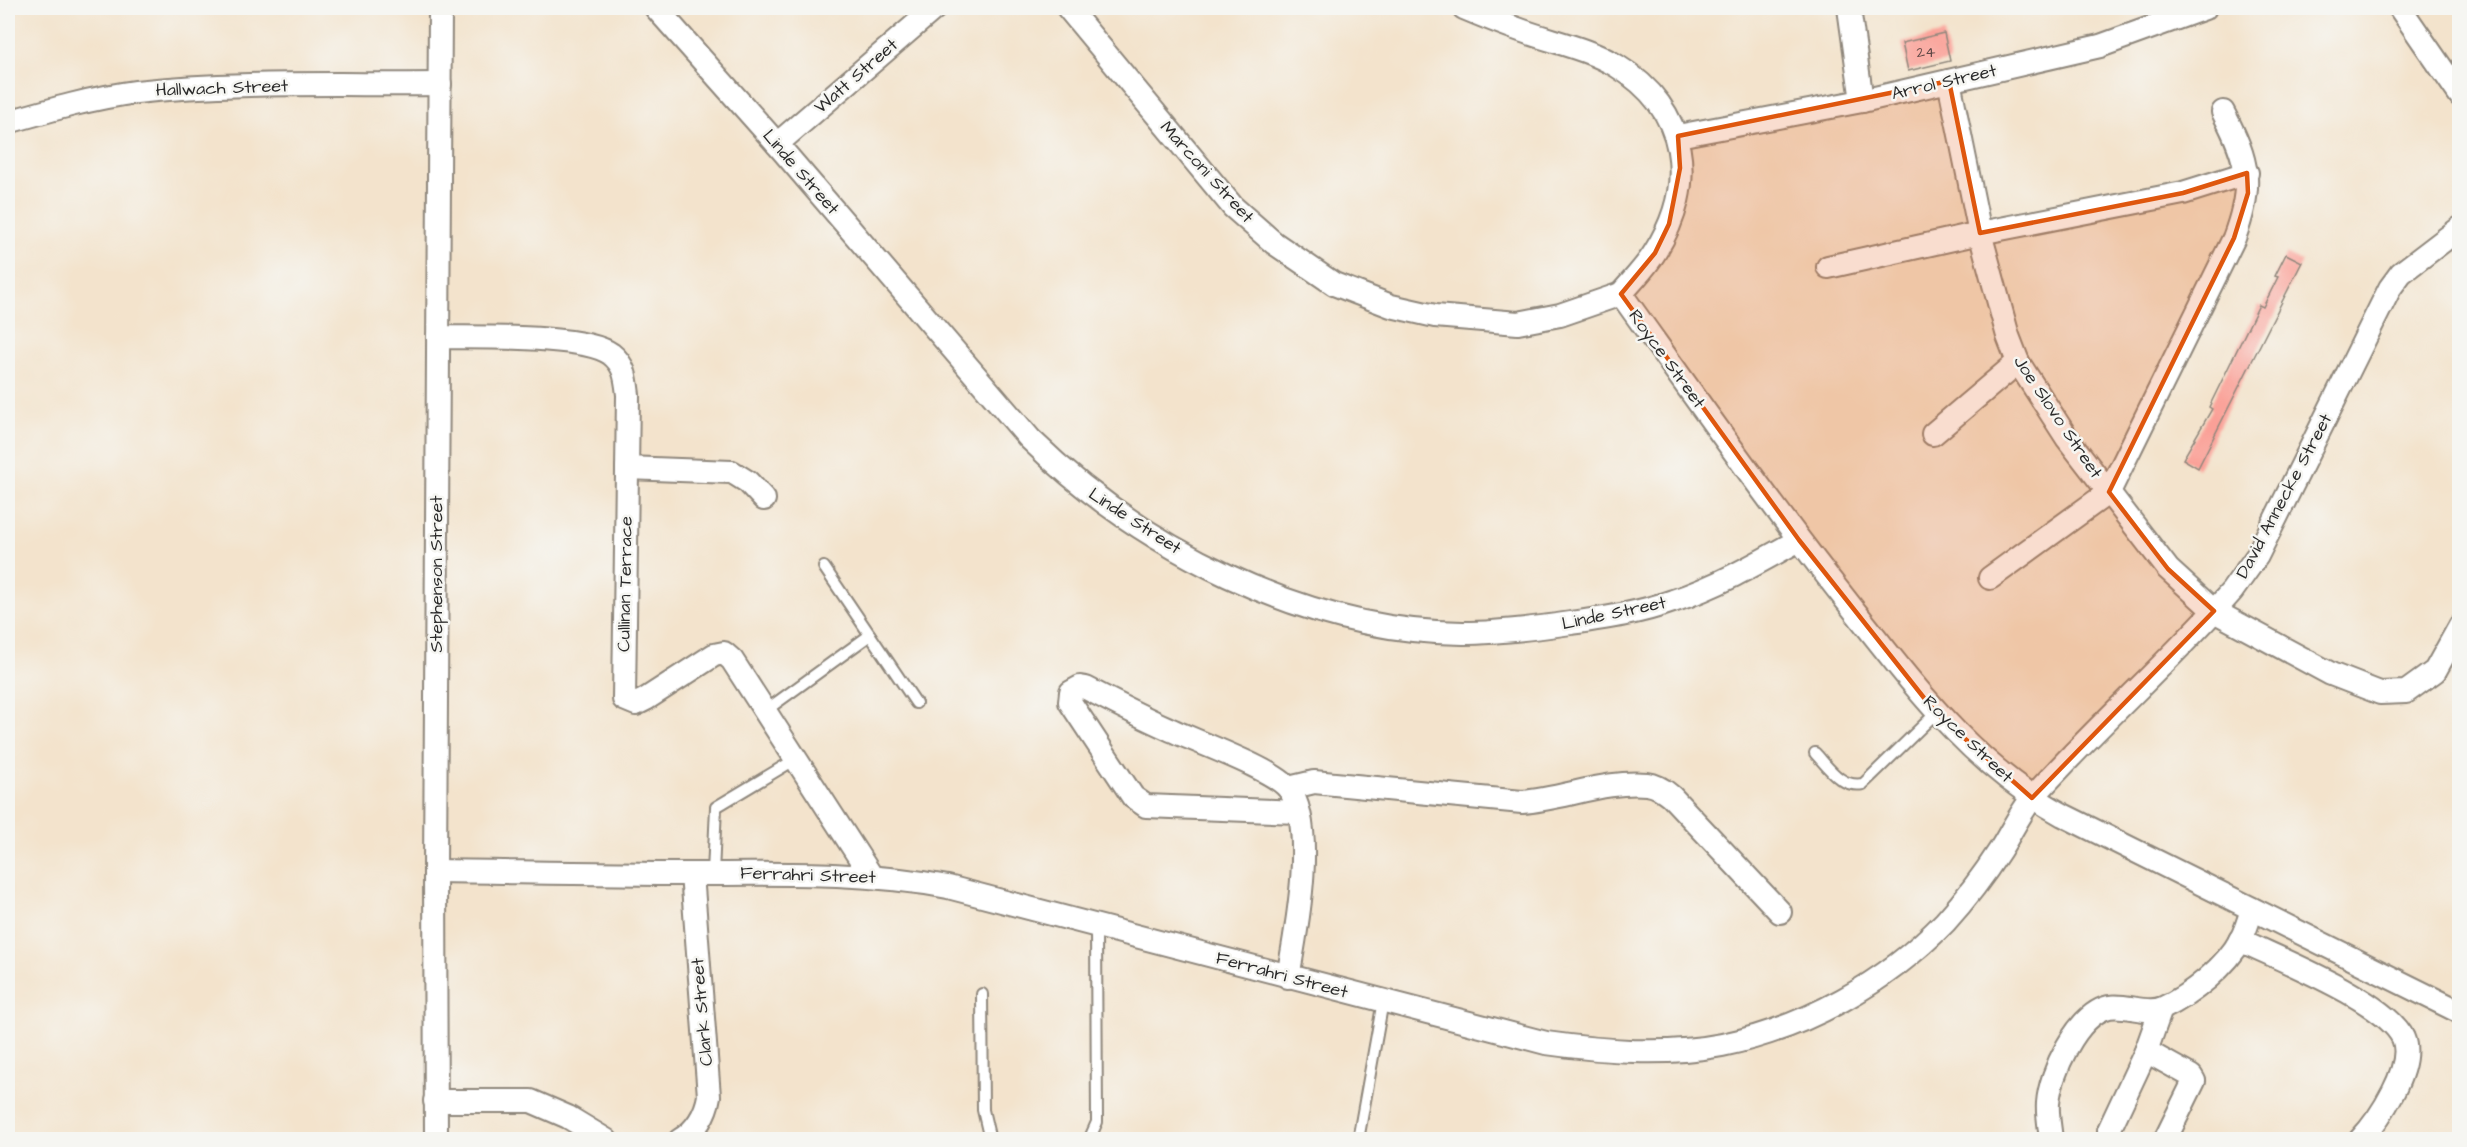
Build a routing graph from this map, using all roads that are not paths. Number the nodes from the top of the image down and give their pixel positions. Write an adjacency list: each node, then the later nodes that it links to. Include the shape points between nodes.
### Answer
1 (440, 8): 10 (street, Stephenson Street)
2 (656, 8): 16 (street, Linde Street)
3 (935, 8): 16 (street, Watt Street)
4 (1464, 8): 15 (street, via 1616,66 1639,81 1661,104)
5 (1849, 8): 12 (street)
6 (2205, 8): 9 (street, Arrol Street, via 2100,46)
7 (2400, 8): 11 (street)
8 (1080, 12): 21 (street, Marconi Street, via 1233,207 1275,243 1334,284 1391,306 1435,316 1509,322 1560,315)
9 (1949, 81): 12 (street, Arrol Street); 19 (street, Joe Slovo Street)
10 (440, 84): 14 (street, Hallwach Street, via 197,86 69,104); 22 (street, Stephenson Street)
11 (2460, 95)
12 (1862, 101): 15 (street, Arrol Street)
13 (2223, 112): 17 (street)
14 (8, 122)
15 (1678, 136): 21 (street, via 1678,195 1670,224 1655,253)
16 (777, 144): 28 (street, Linde Street, via 1030,439 1061,470 1139,528 1256,588 1319,610 1423,630 1463,633 1547,626 1622,615 1672,602 1730,579)
17 (2247, 172): 19 (street, via 2183,193); 26 (street, via 2248,193 2234,238)
18 (2460, 228): 31 (street, David Annecke Street, via 2401,273 2391,288 2257,556)
19 (1980, 233): 20 (street); 23 (street, Joe Slovo Street)
20 (1828, 267)
21 (1621, 294): 28 (street, Royce Street)
22 (438, 337): 25 (street, Cullinan Terrace, via 578,342 611,354 626,377); 42 (street, Stephenson Street)
23 (2018, 362): 24 (street); 26 (street, Joe Slovo Street, via 2067,438)
24 (1933, 434)
25 (627, 468): 27 (street, via 732,472); 35 (street, Cullinan Terrace, via 624,699 636,704 714,655 724,653)
26 (2109, 492): 30 (street); 31 (street, Joe Slovo Street, via 2168,569)
27 (764, 499)
28 (1799, 540): 36 (street, Royce Street)
29 (824, 567): 33 (lane)
30 (1990, 578)
31 (2214, 611): 32 (street, Joe Slovo Street, via 2331,674 2380,693 2394,694 2406,692 2435,671); 40 (street, David Annecke Street)
32 (2460, 626)
33 (870, 635): 34 (lane); 35 (lane)
34 (916, 703)
35 (765, 711): 38 (street)
36 (1936, 713): 37 (lane, via 1863,784 1851,786 1839,779); 40 (street, Royce Street, via 1980,756)
37 (1815, 753)
38 (796, 759): 43 (lane, via 716,807); 44 (street)
39 (1288, 788): 41 (street); 41 (street, via 1261,770 1086,688 1071,692 1070,702 1133,797 1146,806); 46 (street, via 1314,782 1522,802 1614,786 1654,785 1671,796)
40 (2032, 798): 45 (street, Royce Street); 51 (street, Ferrahri Street, via 1971,890 1945,922 1906,957 1841,1002 1761,1035 1720,1045 1594,1050 1546,1043)
41 (1298, 812): 49 (street, via 1302,834 1300,910)
42 (435, 871): 43 (street, Ferrahri Street); 55 (street, Stephenson Street)
43 (702, 873): 44 (street, Ferrahri Street); 58 (street, Clark Street, via 709,1096 700,1120)
44 (872, 877): 47 (street, Ferrahri Street, via 948,888)
45 (2252, 909): 48 (street); 53 (street, Royce Street)
46 (1780, 912)
47 (1096, 927): 49 (street, Ferrahri Street); 60 (lane, via 1097,1122)
48 (2240, 940): 52 (street, via 2202,985); 65 (street, via 2355,997 2398,1029 2406,1052 2403,1066 2374,1124)
49 (1288, 977): 51 (street, Ferrahri Street)
50 (982, 994): 59 (lane, via 983,1110)
51 (1383, 1001): 61 (lane)
52 (2161, 1009): 54 (street); 62 (street, via 2109,1007 2080,1027 2051,1086)
53 (2460, 1012)
54 (2146, 1052): 63 (street, via 2109,1130); 64 (street, via 2192,1076 2194,1081)
55 (435, 1101): 56 (street, Stephenson Street); 57 (street, via 531,1101)
56 (436, 1140)
57 (606, 1140)
58 (680, 1140)
59 (990, 1140)
60 (1089, 1140)
61 (1358, 1140)
62 (2051, 1140)
63 (2111, 1140)
64 (2165, 1140)
65 (2360, 1140)

